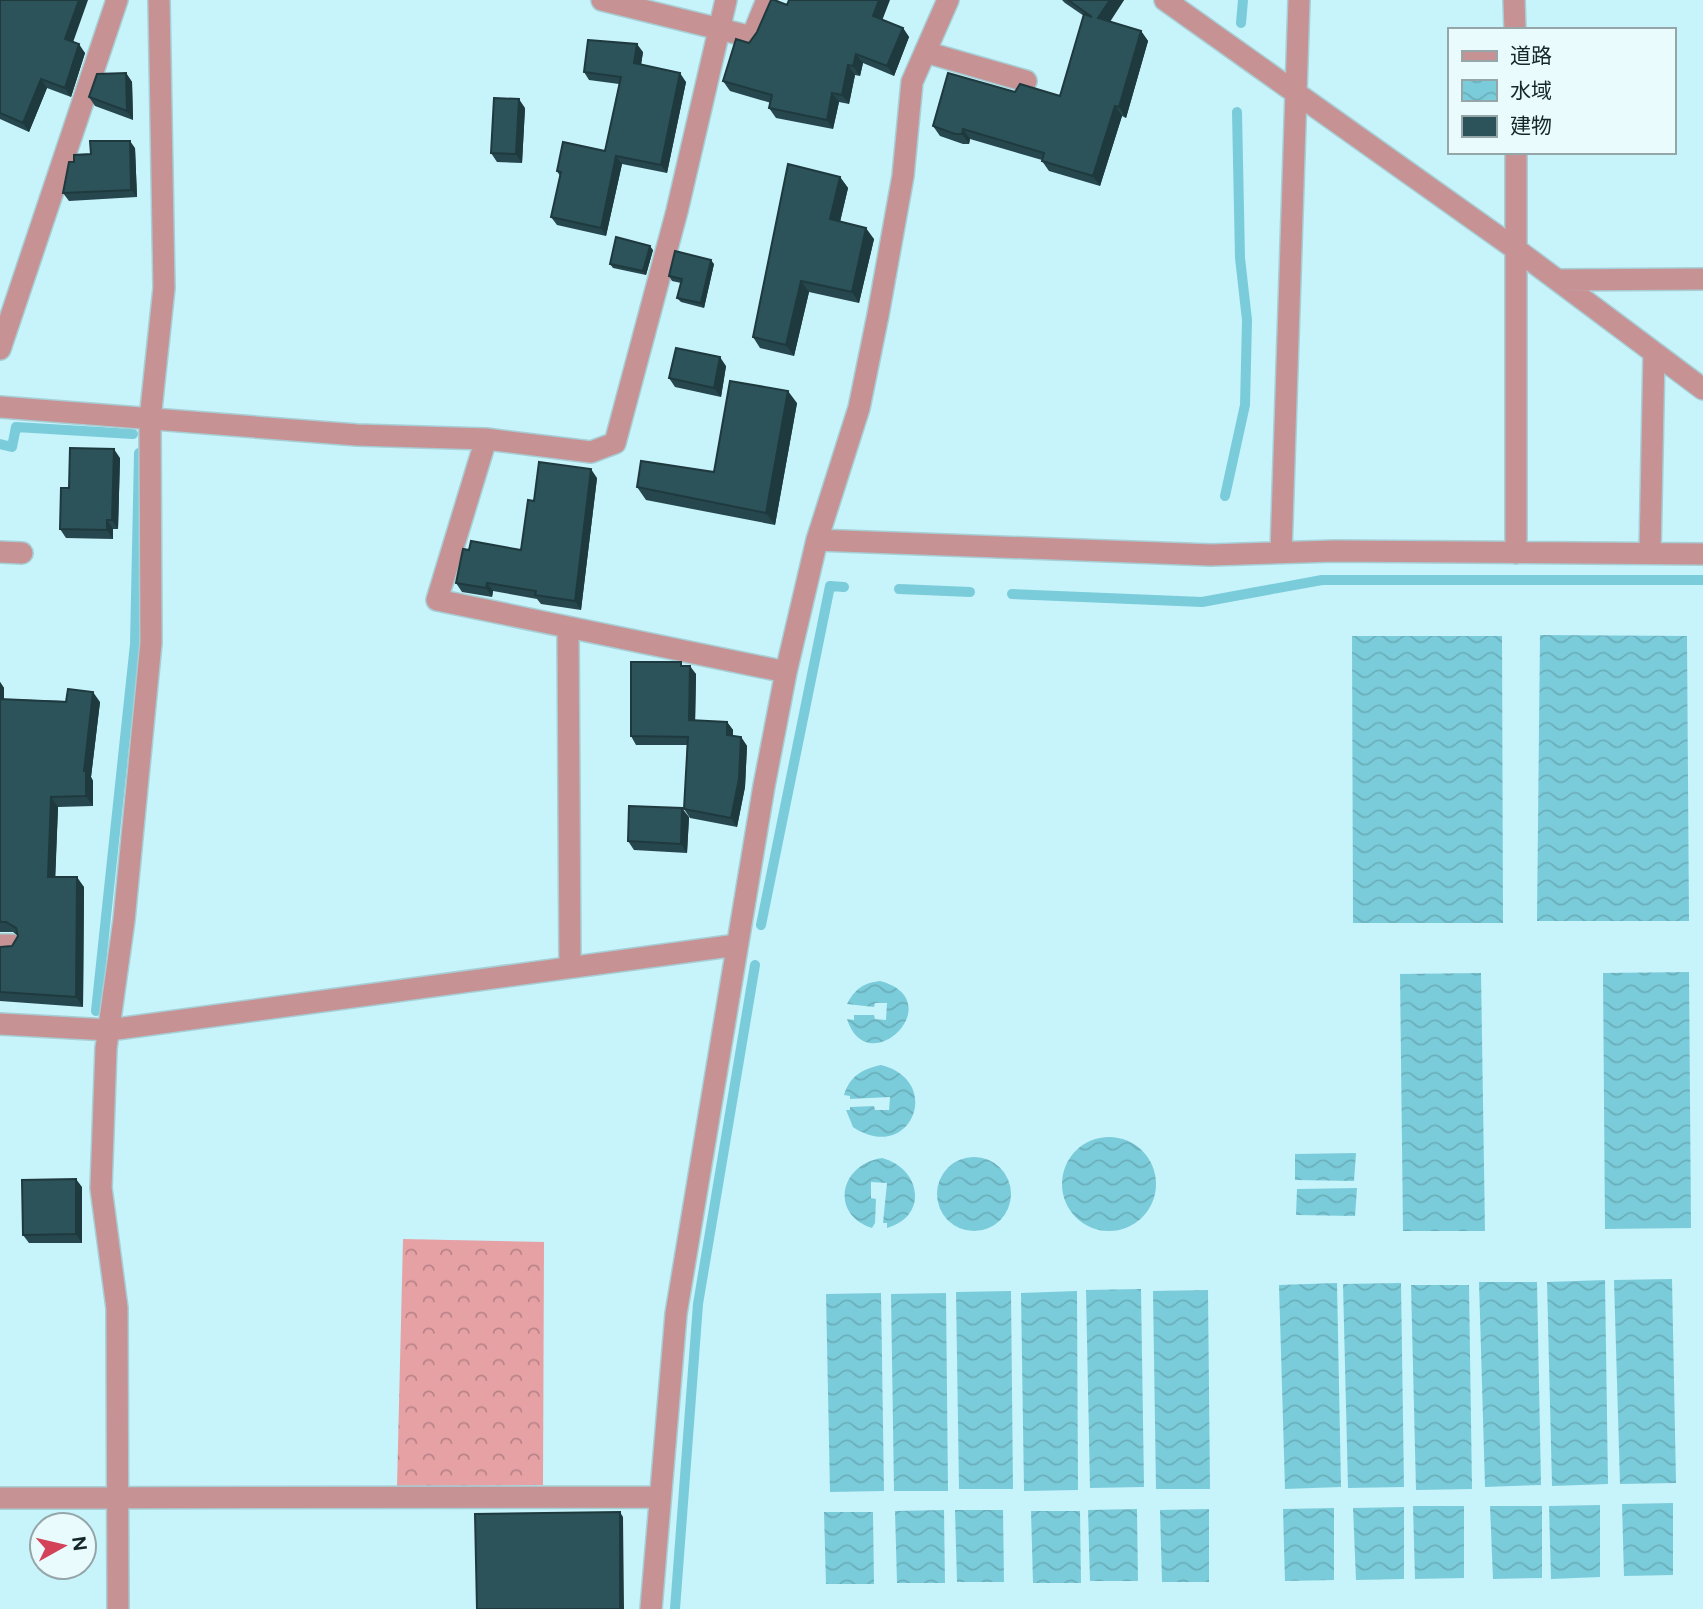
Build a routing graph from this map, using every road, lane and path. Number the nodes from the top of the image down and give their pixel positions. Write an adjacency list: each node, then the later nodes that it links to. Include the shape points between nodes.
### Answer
1 (117, 0): 19 (street)
2 (159, 0): 23 (street, via 164,288)
3 (602, 0): 11 (street)
4 (726, 0): 11 (street)
5 (767, 0): 11 (street, via 752,37)
6 (948, 0): 12 (street)
7 (1165, 0): 14 (street)
8 (1299, 0): 14 (street)
9 (1514, 0): 10 (street)
10 (1515, 28)
11 (719, 30): 24 (street, via 615,443 592,452)
12 (925, 52): 13 (street); 25 (street, via 912,82 903,176 859,408)
13 (1026, 81)
14 (1294, 90): 16 (street); 27 (street)
15 (1516, 154): 16 (street)
16 (1517, 250): 18 (street); 29 (street)
17 (1703, 279): 18 (street)
18 (1557, 280): 20 (street)
19 (0, 349)
20 (1654, 353): 21 (street); 30 (street)
21 (1703, 389)
22 (0, 407): 23 (street)
23 (150, 419): 24 (street, via 357,435); 37 (street, via 151,643)
24 (486, 439): 32 (street, via 437,600)
25 (817, 540): 27 (street, via 1211,555); 33 (street)
26 (0, 552): 28 (street)
27 (1281, 552): 29 (street)
28 (22, 553)
29 (1516, 553): 30 (street)
30 (1650, 553): 31 (street)
31 (1703, 554)
32 (568, 627): 33 (street); 35 (street)
33 (786, 672): 34 (street)
34 (737, 945): 35 (street); 39 (street, via 676,1314)
35 (570, 967): 37 (street)
36 (0, 1024): 37 (street)
37 (109, 1030): 40 (street, via 102,1188 117,1308)
38 (0, 1497): 40 (street)
39 (660, 1497): 40 (street); 42 (street)
40 (119, 1498): 41 (street)
41 (118, 1609)
42 (651, 1609)

